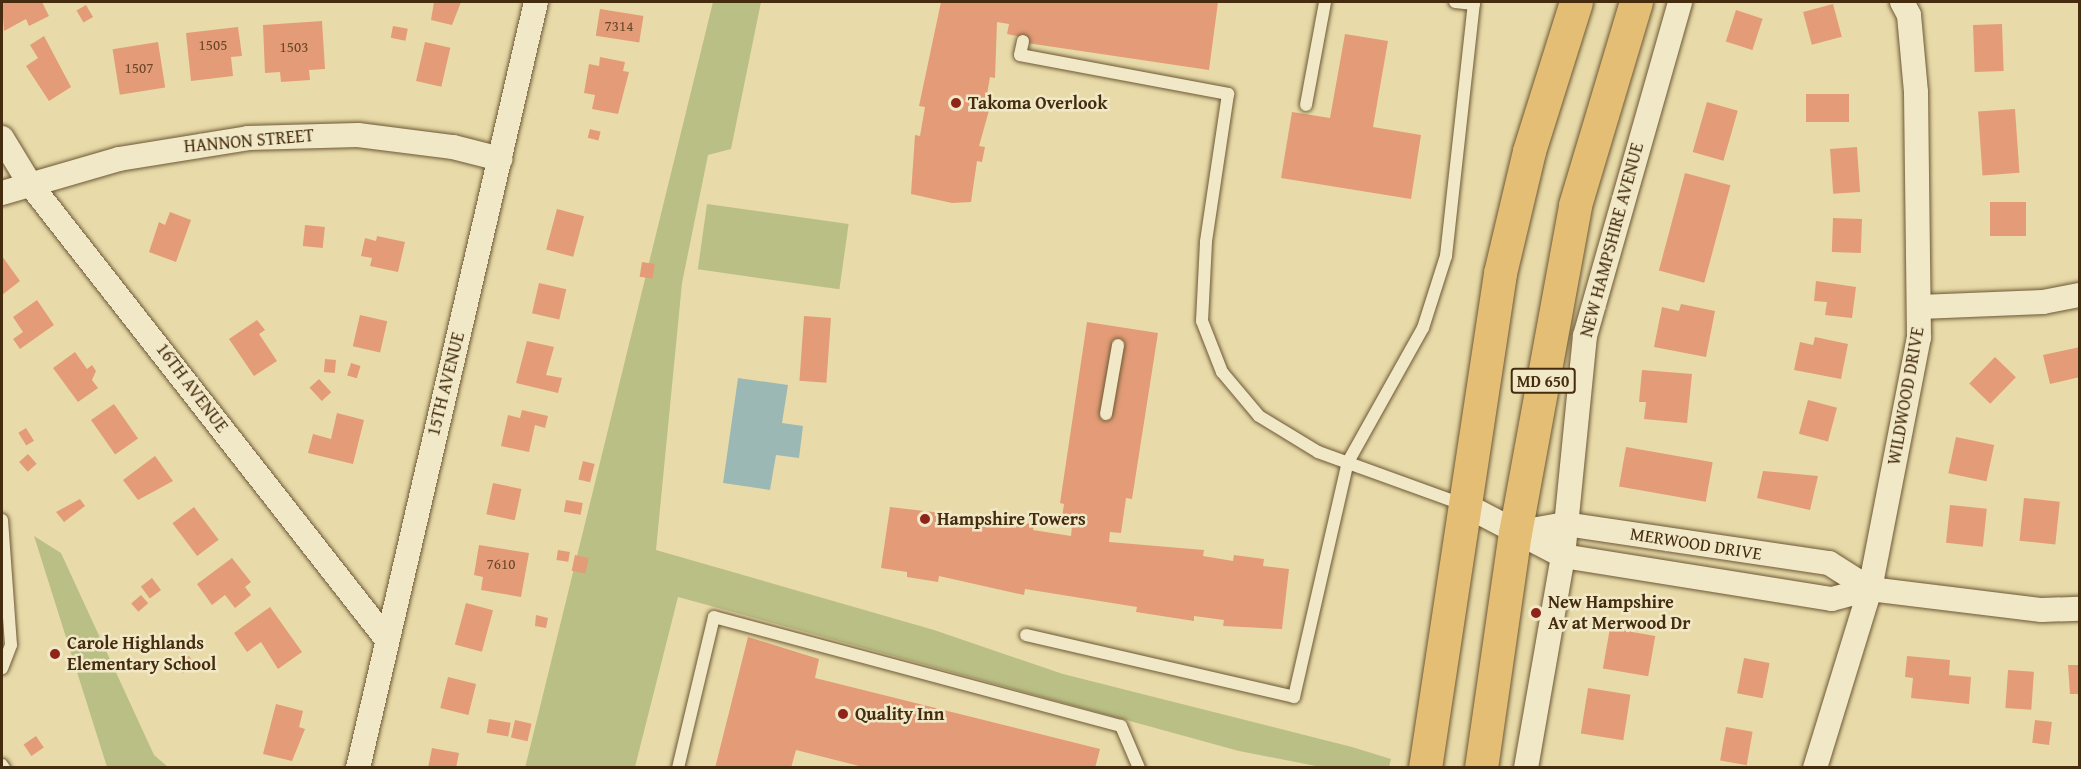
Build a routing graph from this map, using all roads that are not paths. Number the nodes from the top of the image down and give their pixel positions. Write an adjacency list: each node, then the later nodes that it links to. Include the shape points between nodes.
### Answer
1 (536, 2): 11 (street, 15TH AVENUE)
2 (1325, 2): 9 (lane)
3 (1455, 2): 18 (lane, via 1474,4 1446,256 1423,328)
4 (1576, 2): 19 (main road, MD 650, via 1529,151 1500,273)
5 (1636, 2): 22 (main road, NEW HAMPSHIRE AVENUE / MD 650, via 1575,205)
6 (1680, 2): 21 (street, NEW HAMPSHIRE AVENUE, via 1585,336)
7 (1909, 6): 15 (street, WILDWOOD DRIVE)
8 (1023, 41): 18 (lane, via 1020,55 1228,94 1206,242 1202,321 1222,372 1259,416 1318,452)
9 (1306, 105)
10 (2, 138): 12 (street, 16TH AVENUE)
11 (500, 159): 12 (street, HANNON STREET, via 453,147 358,135 248,138 119,159); 27 (street, 15TH AVENUE)
12 (30, 184): 13 (street, HANNON STREET); 27 (street, 16TH AVENUE)
13 (2, 193)
14 (2079, 295): 15 (street, via 2043,302)
15 (1920, 307): 24 (street, WILDWOOD DRIVE)
16 (1118, 345): 17 (lane)
17 (1106, 414)
18 (1348, 462): 19 (lane); 26 (lane, via 1294,696)
19 (1463, 504): 22 (street, MERWOOD DRIVE); 32 (main road, MD 650)
20 (2, 520): 28 (lane, via 11,645)
21 (1565, 524): 22 (street, MERWOOD DRIVE); 23 (street, NEW HAMPSHIRE AVENUE); 24 (street, MERWOOD DRIVE, via 1828,564)
22 (1515, 533): 23 (street, MERWOOD DRIVE); 33 (main road, NEW HAMPSHIRE AVENUE / MD 650)
23 (1563, 556): 24 (street, MERWOOD DRIVE, via 1832,599); 34 (street, NEW HAMPSHIRE AVENUE)
24 (1870, 589): 25 (street, MERWOOD DRIVE, via 2042,610); 35 (street, WILDWOOD DRIVE)
25 (2079, 609)
26 (1026, 635)
27 (385, 637): 29 (street, 15TH AVENUE)
28 (2, 668)
29 (358, 768)
30 (678, 768): 31 (lane, via 714,617 1121,726)
31 (1138, 768)
32 (1425, 768)
33 (1481, 768)
34 (1526, 768)
35 (1815, 768)

